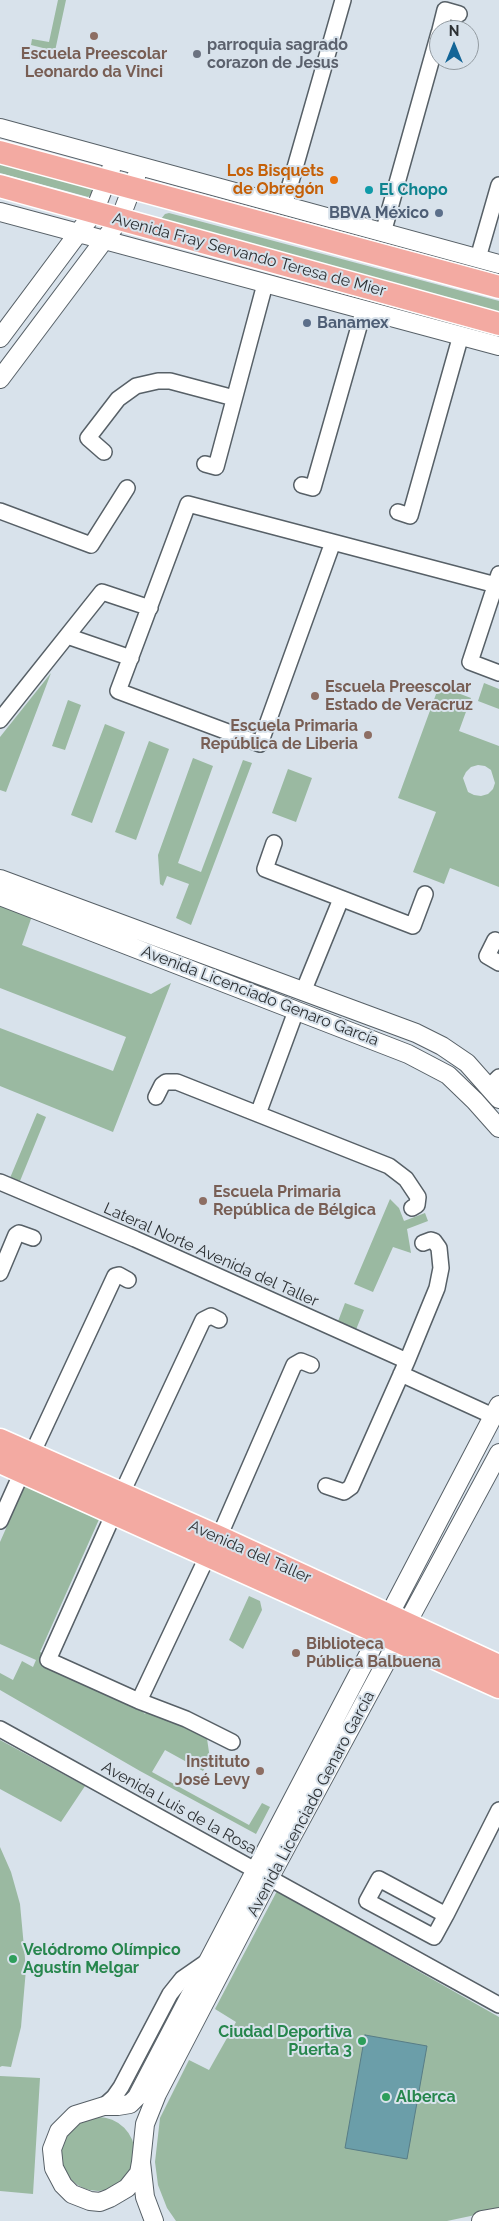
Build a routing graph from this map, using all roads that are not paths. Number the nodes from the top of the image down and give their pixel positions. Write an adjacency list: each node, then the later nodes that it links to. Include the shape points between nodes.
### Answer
1 (342, 0): 13 (street)
2 (459, 14): 3 (street, via 445,10)
3 (442, 20)
4 (429, 68): 18 (street)
5 (0, 128): 7 (street)
6 (0, 152): 9 (main road)
7 (115, 159): 8 (street); 9 (street)
8 (140, 166): 12 (street); 13 (street)
9 (107, 180): 12 (main road); 15 (street)
10 (499, 185): 20 (street)
11 (0, 186): 15 (main road, Avenida Fray Servando Teresa de Mier)
12 (132, 188): 16 (street); 23 (main road)
13 (284, 206): 18 (street)
14 (0, 212): 17 (street, Avenida Fray Servando Teresa de Mier)
15 (94, 212): 16 (main road, Avenida Fray Servando Teresa de Mier); 17 (street)
16 (120, 219): 19 (street); 25 (main road, Avenida Fray Servando Teresa de Mier)
17 (80, 232): 19 (street, Avenida Fray Servando Teresa de Mier); 27 (street)
18 (384, 232): 20 (street)
19 (106, 240): 22 (street, Avenida Fray Servando Teresa de Mier); 29 (street)
20 (478, 258): 21 (street)
21 (499, 264)
22 (265, 284): 24 (street, Avenida Fray Servando Teresa de Mier); 30 (street)
23 (499, 287)
24 (364, 309): 26 (street, Avenida Fray Servando Teresa de Mier); 33 (street, via 313,488)
25 (499, 324)
26 (461, 335): 28 (street, Avenida Fray Servando Teresa de Mier); 36 (street, via 410,516)
27 (0, 338)
28 (499, 346)
29 (0, 379)
30 (234, 398): 31 (street, via 170,381 136,386 118,400 88,438); 32 (street, via 216,467)
31 (104, 452)
32 (205, 464)
33 (302, 485)
34 (127, 488): 35 (street, via 90,545)
35 (0, 511)
36 (398, 512)
37 (333, 542): 38 (street); 39 (street, via 188,504); 41 (street, via 260,744 118,691)
38 (496, 590): 42 (street, via 470,662)
39 (150, 608): 40 (street, via 102,592); 41 (street)
40 (67, 636): 41 (street); 43 (street)
41 (131, 658)
42 (499, 673)
43 (0, 720)
44 (274, 843): 48 (street, via 265,869)
45 (0, 879): 51 (street, Avenida Licenciado Genaro García)
46 (425, 894): 48 (street, via 413,926)
47 (0, 896): 52 (street, Avenida Licenciado Genaro García)
48 (341, 899): 53 (street)
49 (495, 940): 50 (street, via 487,956)
50 (499, 963)
51 (231, 965): 52 (street); 53 (street, Avenida Licenciado Genaro García)
52 (223, 982): 54 (street, Avenida Licenciado Genaro García)
53 (303, 992): 55 (street, Avenida Licenciado Genaro García)
54 (296, 1011): 56 (street, Avenida Licenciado Genaro García); 59 (street)
55 (416, 1033): 56 (street); 57 (street, Avenida Licenciado Genaro García, via 442,1046)
56 (408, 1054): 60 (street, Avenida Licenciado Genaro García, via 448,1075)
57 (496, 1088)
58 (156, 1097): 59 (street, via 162,1085 172,1081)
59 (258, 1114): 62 (street, via 389,1166 406,1178 418,1197 417,1206)
60 (499, 1128)
61 (0, 1182): 69 (street, Lateral Norte Avenida del Taller, via 135,1239)
62 (412, 1208)
63 (33, 1238): 65 (street, via 16,1235)
64 (423, 1243): 69 (street, via 431,1240 436,1243 440,1277)
65 (0, 1273)
66 (128, 1280): 74 (street, via 114,1276)
67 (218, 1320): 76 (street, via 211,1316 203,1320)
68 (312, 1365): 78 (street, via 301,1361 294,1365)
69 (404, 1368): 70 (street, Lateral Norte Avenida del Taller); 75 (street, via 351,1487 344,1492)
70 (496, 1410): 79 (street, Avenida Licenciado Genaro García)
71 (0, 1440): 74 (main road, Avenida del Taller)
72 (499, 1453): 79 (street, Avenida Licenciado Genaro García)
73 (0, 1462): 74 (main road, Avenida del Taller)
74 (27, 1463): 76 (main road, Avenida del Taller); 77 (street)
75 (326, 1486)
76 (118, 1504): 78 (main road, Avenida del Taller); 82 (street, via 48,1660)
77 (0, 1522)
78 (214, 1546): 79 (main road, Avenida del Taller); 82 (street)
79 (394, 1629): 80 (main road, Avenida del Taller); 81 (main road, Avenida del Taller); 86 (street, Avenida Licenciado Genaro García)
80 (499, 1666)
81 (499, 1687)
82 (139, 1701): 84 (street)
83 (0, 1729): 86 (street, Avenida Luis de la Rosa)
84 (232, 1742)
85 (499, 1810): 87 (street)
86 (263, 1873): 88 (street, Avenida Luis de la Rosa); 89 (street, Avenida Licenciado Genaro García, via 157,2094 145,2124); 89 (street, Avenida Licenciado Genaro García, via 210,1960 137,2097 130,2104 104,2106 75,2115 59,2131 52,2149 58,2178 72,2194 100,2202 127,2188 138,2173)
87 (446, 1915): 87 (street, via 379,1879 367,1901 434,1937)
88 (499, 2005)
89 (141, 2162): 91 (street, Avenida Licenciado Genaro García, via 145,2197)
90 (499, 2218): 92 (main road)
91 (154, 2221)
92 (482, 2221)

